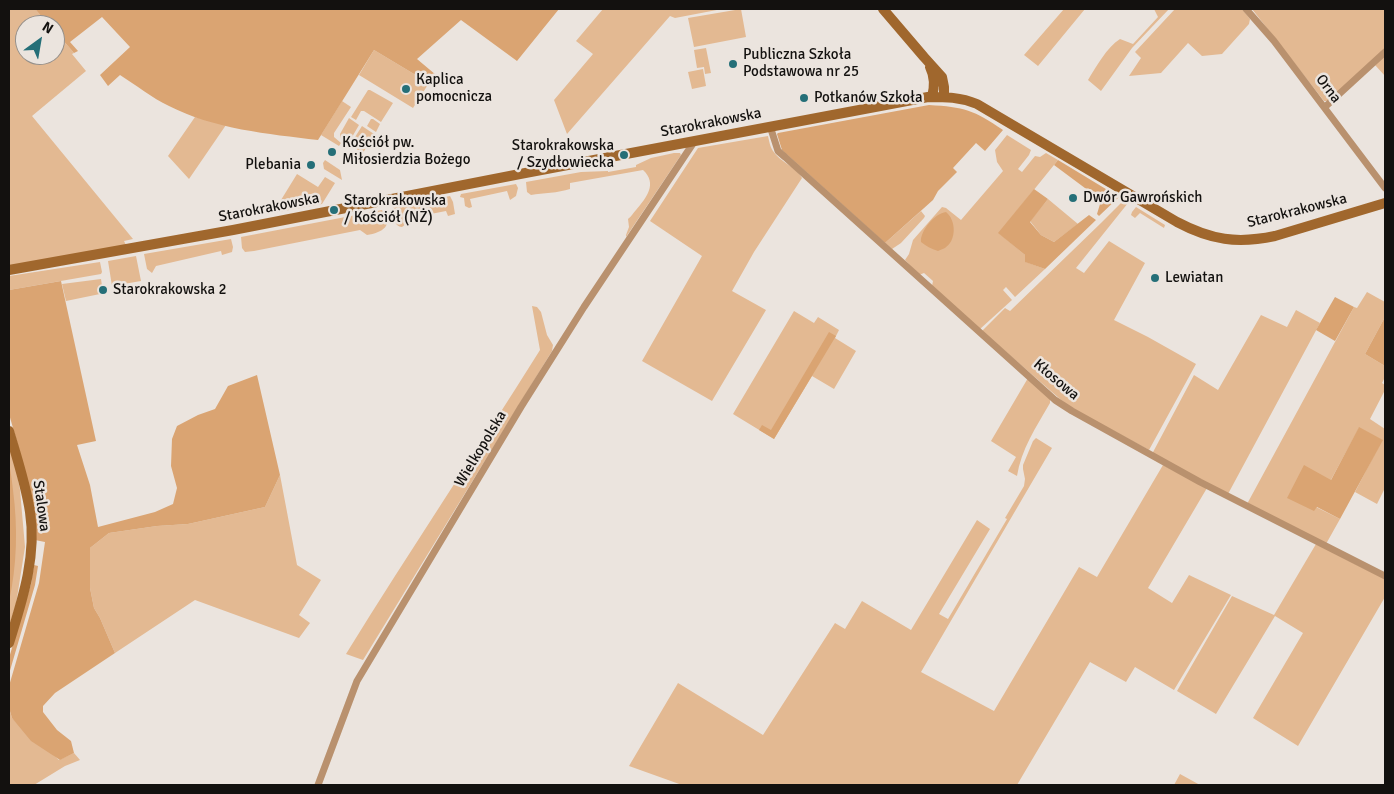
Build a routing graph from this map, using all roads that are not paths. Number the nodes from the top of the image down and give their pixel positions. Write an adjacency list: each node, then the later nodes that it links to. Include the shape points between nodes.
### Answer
1 (883, 9): 4 (street)
2 (1246, 9): 7 (street, Orna)
3 (1385, 52): 7 (street)
4 (924, 57): 5 (street, via 934,77); 6 (street, via 942,76)
5 (932, 97): 6 (street, Starokrakowska); 8 (street, Starokrakowska)
6 (944, 97): 11 (street, Starokrakowska, via 966,100 988,110 1177,222 1207,235 1257,240)
7 (1325, 107): 10 (street, Orna)
8 (770, 126): 9 (street, Starokrakowska); 14 (street, Kłosowa, via 778,151 1055,400 1200,482)
9 (694, 142): 12 (street, Starokrakowska); 16 (street, Wielkopolska, via 584,307 357,681)
10 (1385, 188)
11 (1385, 203)
12 (9, 270)
13 (9, 431): 15 (street, Stalowa, via 27,494 31,544 27,584)
14 (1385, 576)
15 (9, 643)
16 (318, 785)

